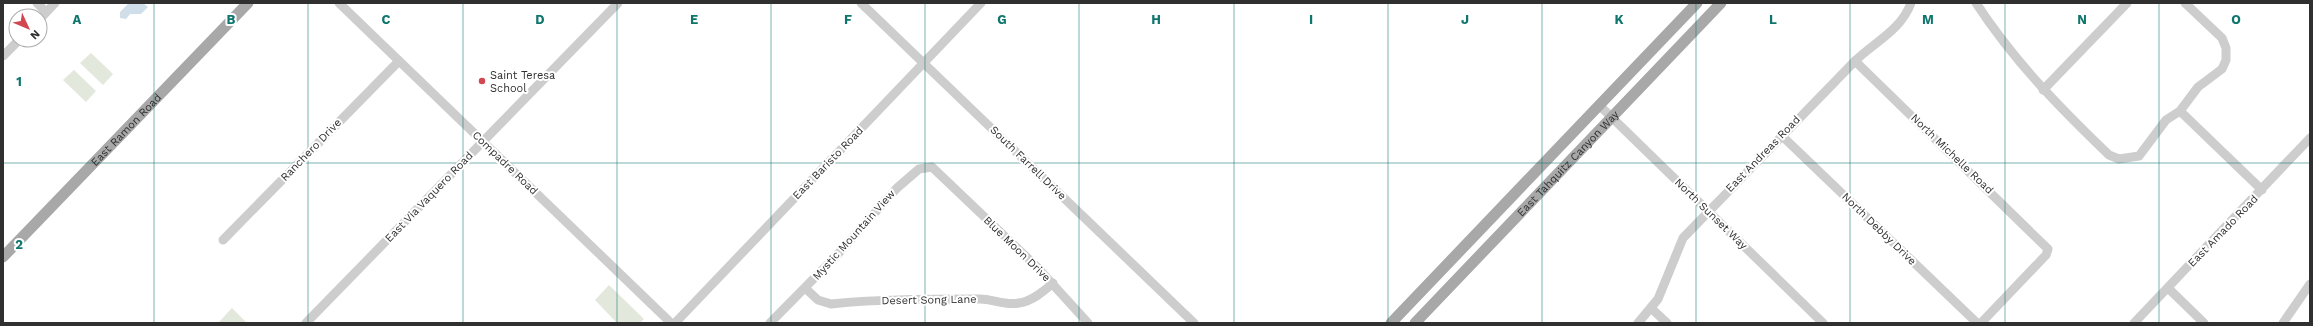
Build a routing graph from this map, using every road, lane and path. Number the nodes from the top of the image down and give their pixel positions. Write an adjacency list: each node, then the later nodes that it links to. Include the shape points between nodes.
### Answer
1 (248, 3): 28 (main road, East Ramon Road)
2 (339, 3): 15 (street, Compadre Road)
3 (618, 3): 23 (street, East Via Vaquero Road)
4 (861, 3): 16 (street, South Farrell Drive)
5 (981, 3): 16 (street, East Baristo Road)
6 (1697, 3): 18 (main road, East Tahquitz Canyon Way)
7 (1721, 3): 20 (main road, East Tahquitz Canyon Way)
8 (1911, 3): 14 (street, East Andreas Road, via 1899,25)
9 (1976, 3): 17 (street, via 2000,39)
10 (2127, 3): 17 (street)
11 (2185, 3): 19 (street, via 2222,38 2226,48 2226,60 2222,69 2198,87)
12 (11, 48): 13 (street)
13 (3, 56)
14 (1855, 60): 21 (street, East Andreas Road); 46 (street, North Michelle Road, via 2048,249 2046,255)
15 (399, 61): 23 (street, Compadre Road); 27 (street, Ranchero Drive)
16 (923, 63): 36 (street, East Baristo Road); 39 (street, South Farrell Drive)
17 (2044, 90): 19 (street, via 2109,155 2119,159 2139,156 2166,120)
18 (1599, 105): 20 (street, North Sunset Way); 40 (main road, East Tahquitz Canyon Way)
19 (2180, 111): 25 (street)
20 (1612, 117): 26 (street, North Sunset Way); 41 (main road, East Tahquitz Canyon Way)
21 (1781, 135): 26 (street, East Andreas Road); 45 (street, North Debby Drive)
22 (2310, 138): 25 (street, East Amado Road)
23 (482, 142): 34 (street, East Via Vaquero Road); 35 (street, Compadre Road)
24 (943, 177): 29 (street, Blue Moon Drive); 31 (street, Mystic Mountain View, via 932,167 919,169 909,176)
25 (2262, 190): 32 (street, East Amado Road)
26 (1707, 212): 33 (street, East Andreas Road, via 1683,238); 44 (street, North Sunset Way)
27 (223, 240)
28 (3, 257)
29 (1053, 283): 31 (street, Desert Song Lane, via 1041,293 1019,304 987,299 930,298 831,304 818,300); 38 (street, Blue Moon Drive)
30 (2310, 284): 49 (street)
31 (805, 288): 37 (street, Mystic Mountain View)
32 (2168, 288): 47 (street, East Amado Road); 48 (street)
33 (1652, 309): 42 (street, East Andreas Road); 43 (street)
34 (306, 323)
35 (671, 323)
36 (675, 323)
37 (770, 323)
38 (1088, 323)
39 (1194, 323)
40 (1391, 323)
41 (1414, 323)
42 (1638, 323)
43 (1667, 323)
44 (1823, 323)
45 (1977, 323)
46 (1980, 323)
47 (2134, 323)
48 (2204, 323)
49 (2283, 323)

